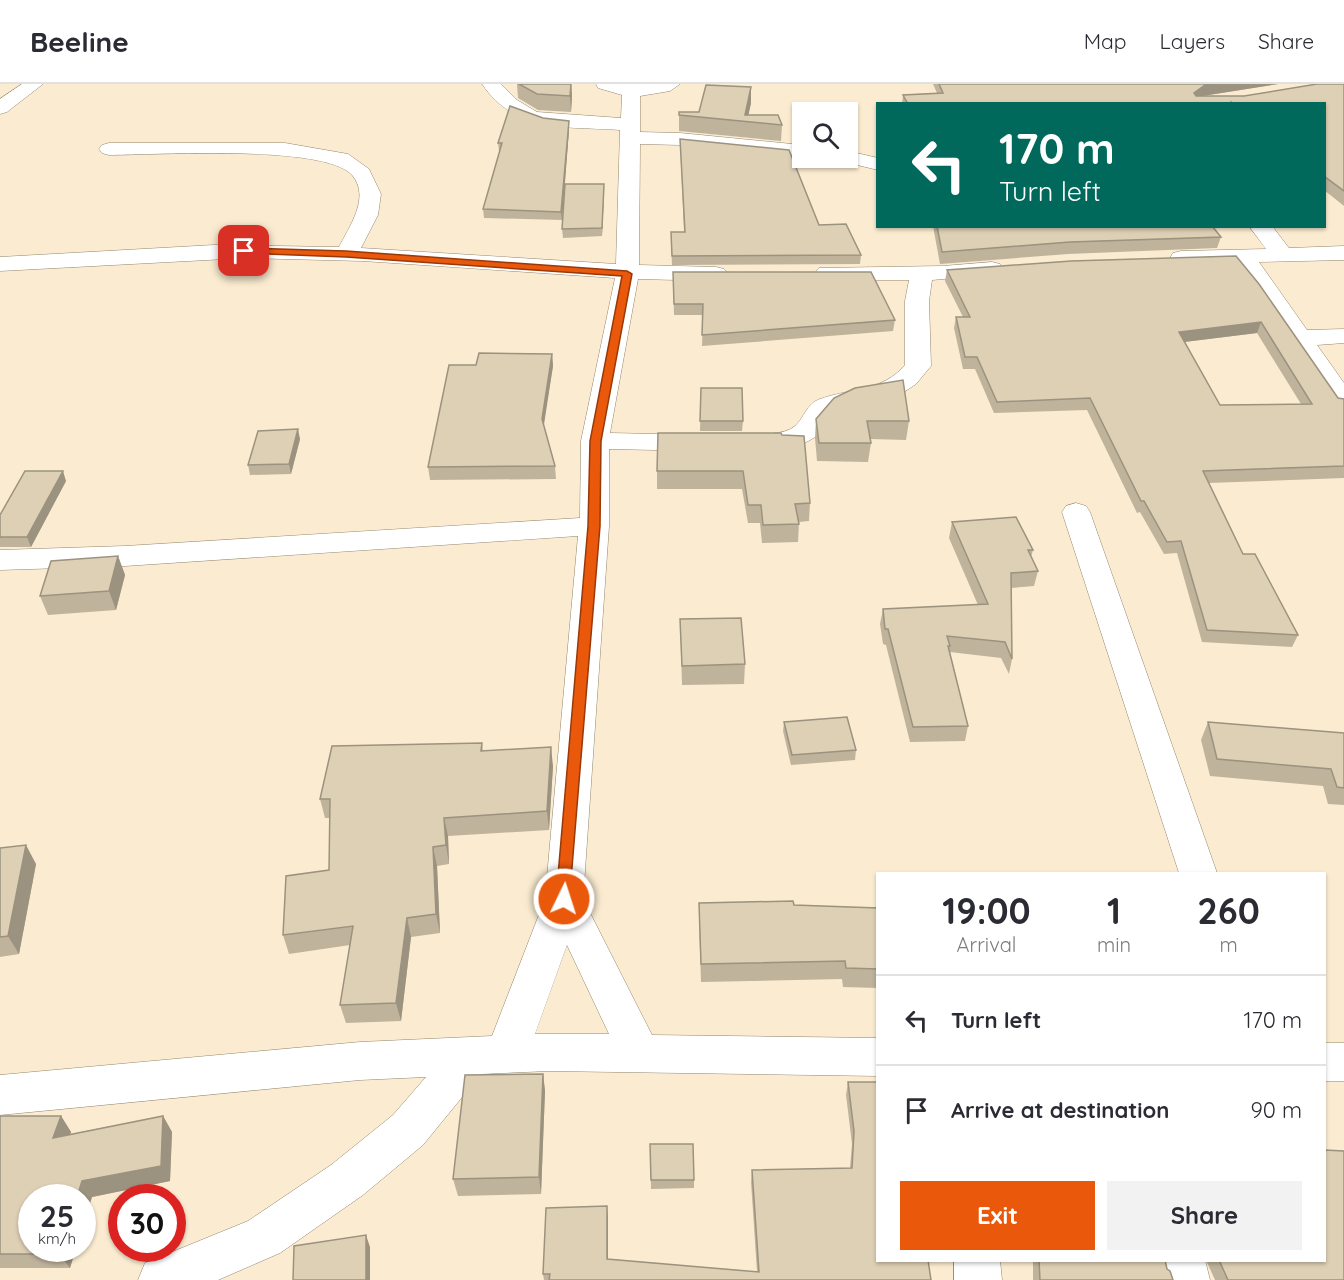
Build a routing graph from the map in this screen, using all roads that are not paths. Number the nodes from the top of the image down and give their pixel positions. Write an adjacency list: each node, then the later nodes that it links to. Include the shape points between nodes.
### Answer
1 (34, 84): 6 (street)
2 (491, 84): 7 (street, via 510,104 532,117)
3 (605, 84): 5 (street)
4 (671, 84): 5 (street)
5 (631, 91): 7 (street)
6 (0, 108)
7 (631, 131): 9 (street); 22 (street)
8 (109, 149): 14 (street, via 285,149 341,158 362,173 370,194 367,215)
9 (792, 150)
10 (858, 159): 11 (street)
11 (876, 164)
12 (1262, 228): 16 (street)
13 (1344, 253): 16 (street)
14 (346, 254): 18 (street, via 244,251); 22 (street)
15 (1242, 255): 16 (street); 17 (street); 25 (street)
16 (1283, 255)
17 (1159, 260)
18 (0, 264)
19 (1011, 268): 21 (street)
20 (804, 273): 21 (street)
21 (922, 273): 27 (street, via 917,301 918,366 908,379 886,392 826,405 815,414 807,430 784,440)
22 (627, 274): 23 (street); 27 (street)
23 (733, 274)
24 (1344, 336): 25 (street)
25 (1301, 338): 26 (street)
26 (1344, 402)
27 (596, 441): 29 (street)
28 (1076, 512): 31 (street)
29 (594, 526): 30 (street, via 125,556); 32 (street)
30 (0, 560)
31 (1198, 872)
32 (564, 899): 33 (street); 34 (street)
33 (640, 1054): 34 (street, via 549,1052); 35 (street)
34 (488, 1056): 38 (street, via 360,1061); 41 (street, via 347,1180 264,1237)
35 (876, 1057)
36 (1326, 1062): 37 (street)
37 (1344, 1062)
38 (0, 1095)
39 (976, 1262): 42 (street)
40 (1182, 1262): 43 (street)
41 (162, 1280)
42 (978, 1280)
43 (1186, 1280)

